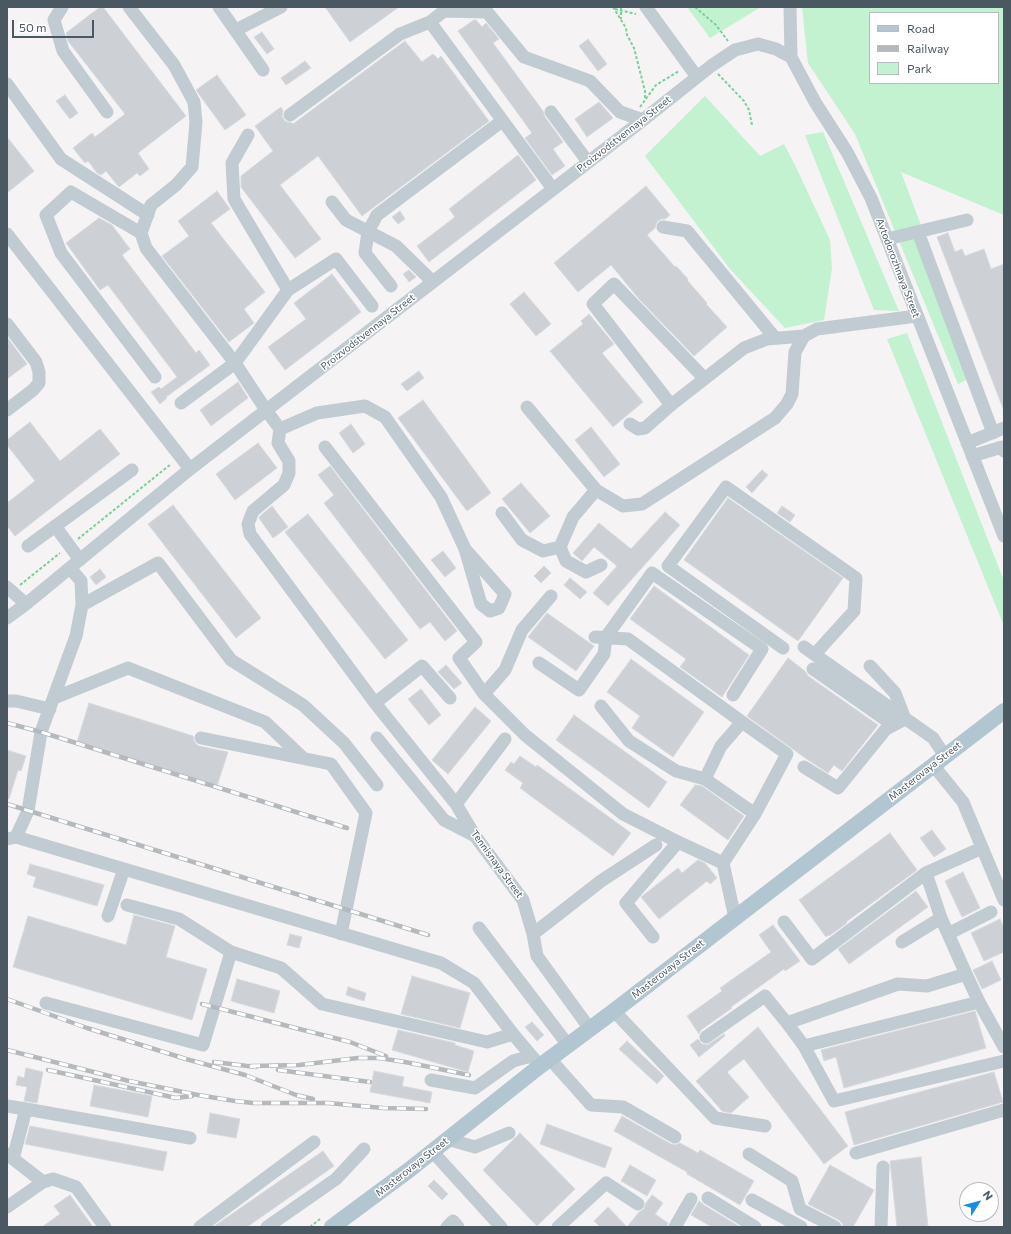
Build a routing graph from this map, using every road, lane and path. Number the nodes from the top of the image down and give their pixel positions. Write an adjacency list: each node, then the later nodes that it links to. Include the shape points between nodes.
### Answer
1 (62, 7): 22 (street, via 54,20 63,51)
2 (129, 7): 32 (street, via 174,65 194,102 196,122 192,167 176,185 151,205)
3 (219, 7): 13 (street)
4 (281, 7): 13 (street)
5 (621, 7): 9 (path)
6 (695, 7): 14 (path, via 716,25)
7 (790, 7): 15 (street, Avtodorozhnaya Street)
8 (614, 8): 9 (path); 11 (path)
9 (620, 11): 10 (path); 11 (path)
10 (643, 11): 16 (street)
11 (622, 20): 21 (path, via 634,48)
12 (430, 22): 24 (street, via 444,11 487,12 524,57 590,80 620,112); 25 (street, via 400,34); 26 (street)
13 (236, 30): 18 (street)
14 (735, 50): 15 (street, Proizvodstvennaya Street, via 758,44 776,48); 17 (street, Proizvodstvennaya Street)
15 (791, 57): 39 (street, Avtodorozhnaya Street, via 815,102 847,152 871,198)
16 (687, 63): 19 (street); 21 (path, via 656,85)
17 (711, 66): 19 (street, Proizvodstvennaya Street); 27 (path, via 744,101)
18 (263, 70)
19 (697, 77): 24 (street, Proizvodstvennaya Street)
20 (7, 84): 32 (street, via 61,159)
21 (645, 100): 24 (path)
22 (107, 112)
23 (552, 112): 29 (street)
24 (641, 113): 29 (street, Proizvodstvennaya Street)
25 (290, 116)
26 (502, 121): 30 (street); 35 (street, via 377,215)
27 (752, 125)
28 (248, 135): 42 (street, via 232,163 234,199)
29 (588, 162): 30 (street, Proizvodstvennaya Street)
30 (553, 189): 40 (street, Proizvodstvennaya Street)
31 (332, 202): 35 (street, via 346,220)
32 (148, 215): 37 (street)
33 (967, 220): 36 (street)
34 (663, 227): 47 (street, via 687,231)
35 (368, 232): 40 (street, via 396,246); 41 (street, via 365,253)
36 (918, 232): 39 (street); 58 (street)
37 (141, 233): 48 (street, via 146,248); 49 (street, via 71,192 46,215 61,253)
38 (7, 234): 63 (street)
39 (887, 240): 44 (street, Avtodorozhnaya Street)
40 (433, 282): 55 (street, Proizvodstvennaya Street)
41 (391, 286)
42 (288, 290): 43 (street, via 336,259); 48 (street)
43 (372, 306)
44 (917, 316): 46 (street, via 818,329); 59 (street, Avtodorozhnaya Street)
45 (7, 324): 54 (street, via 36,362 39,383)
46 (804, 336): 47 (street); 66 (street, via 795,352 792,394 775,418 642,504 623,506)
47 (775, 338): 50 (street, via 744,348)
48 (235, 363): 51 (street); 55 (street)
49 (155, 378)
50 (704, 378): 52 (street); 52 (street, via 614,284 593,304)
51 (181, 403)
52 (671, 405): 56 (street, via 645,428 638,429)
53 (527, 407): 66 (street)
54 (7, 410)
55 (266, 410): 57 (street); 64 (street, Proizvodstvennaya Street)
56 (630, 424)
57 (280, 429): 74 (street, via 317,413 365,406 385,417 441,497); 92 (street, Tennisnaya Street, via 278,443 289,462 289,473 284,485 253,511 248,524 250,534)
58 (999, 431): 59 (street)
59 (967, 443): 62 (street, Avtodorozhnaya Street)
60 (325, 447): 87 (street, via 476,642 459,658)
61 (1004, 451): 62 (street, via 1002,446)
62 (972, 456): 67 (street, Avtodorozhnaya Street)
63 (180, 457): 64 (street); 72 (path)
64 (190, 469): 75 (street, Proizvodstvennaya Street)
65 (132, 470): 69 (street)
66 (596, 490): 73 (street, via 573,517)
67 (999, 509): 70 (street, Avtodorozhnaya Street)
68 (502, 513): 73 (street, via 522,540 543,551)
69 (55, 526): 71 (street); 72 (street)
70 (1004, 536)
71 (28, 546)
72 (69, 546): 75 (street); 77 (path)
73 (560, 547): 76 (street, via 566,561 586,572)
74 (465, 549)
75 (75, 564): 79 (street, Proizvodstvennaya Street); 80 (street, via 81,581)
76 (601, 565)
77 (9, 589): 79 (street)
78 (551, 596): 87 (street, via 522,630 505,670)
79 (26, 604): 81 (street, Proizvodstvennaya Street)
80 (82, 606): 91 (street, via 76,636); 105 (street, via 158,563 231,660 304,705 344,743)
81 (7, 618)
82 (601, 637): 84 (street, via 604,654 579,690); 88 (street, via 652,573 762,649); 96 (street, via 628,638)
83 (783, 648): 95 (street, via 668,566 726,487 856,578 854,611 809,651)
84 (539, 663)
85 (870, 666): 95 (street, via 895,693)
86 (813, 670): 97 (street)
87 (484, 694): 110 (street, via 525,735 623,814)
88 (733, 695)
89 (450, 698): 92 (street, via 422,666)
90 (7, 702): 91 (street)
91 (52, 703): 101 (street, via 128,668 265,722); 109 (street, via 41,732 28,811)
92 (375, 703): 106 (street, Tennisnaya Street)
93 (602, 706): 104 (street, via 630,741 676,771)
94 (1004, 711): 102 (main road, Masterovaya Street)
95 (905, 719): 97 (street); 102 (street, via 933,738)
96 (742, 722): 104 (street, via 721,746); 107 (street, via 787,754)
97 (893, 726): 103 (street, via 886,729 838,788)
98 (201, 738): 101 (street)
99 (377, 738): 108 (street, via 444,820)
100 (505, 739): 106 (street)
101 (303, 758): 124 (street, via 331,764 366,813)
102 (939, 761): 112 (street, via 963,802); 120 (main road, Masterovaya Street)
103 (804, 767)
104 (705, 779): 107 (street)
105 (377, 785)
106 (456, 804): 108 (street, Tennisnaya Street)
107 (755, 814): 113 (street)
108 (475, 836): 125 (street, Tennisnaya Street, via 523,900)
109 (11, 838): 114 (street)
110 (678, 842): 113 (street); 127 (street, via 626,903)
111 (656, 846): 125 (street, via 601,881)
112 (982, 848): 115 (street); 116 (street)
113 (724, 863): 120 (street)
114 (124, 869): 119 (street); 124 (street)
115 (926, 873): 121 (street); 122 (street, via 812,958)
116 (1004, 900)
117 (127, 905): 129 (street, via 179,919)
118 (991, 912): 126 (street)
119 (108, 916)
120 (735, 918): 133 (main road, Masterovaya Street)
121 (942, 918): 126 (street); 128 (street)
122 (784, 922)
123 (479, 928): 138 (street)
124 (341, 934): 136 (street, via 441,964 474,983)
125 (533, 934): 135 (street, Tennisnaya Street, via 537,956)
126 (948, 934): 130 (street)
127 (653, 936)
128 (902, 942)
129 (231, 952): 132 (street, via 203,1045); 136 (street, via 281,968 322,1004 487,1042)
130 (966, 974): 131 (street); 134 (street, via 927,986 898,984)
131 (979, 1002): 139 (street); 140 (street)
132 (46, 1003)
133 (614, 1011): 135 (main road, Masterovaya Street); 147 (street, via 715,1118)
134 (787, 1022): 137 (street, via 765,996); 139 (street)
135 (590, 1029): 138 (main road, Masterovaya Street)
136 (513, 1034): 141 (street)
137 (706, 1037)
138 (568, 1045): 141 (main road, Masterovaya Street)
139 (804, 1046): 142 (street, via 834,1101)
140 (1004, 1047)
141 (540, 1060): 143 (street, via 513,1061 476,1088); 149 (street, via 590,1105 623,1107); 151 (main road, Masterovaya Street)
142 (1004, 1061)
143 (431, 1080)
144 (7, 1106): 145 (street)
145 (26, 1109): 150 (street); 157 (street)
146 (1004, 1110): 155 (street)
147 (765, 1126)
148 (509, 1132): 151 (street, via 475,1147)
149 (675, 1137)
150 (190, 1138)
151 (447, 1139): 154 (main road, Masterovaya Street)
152 (314, 1142): 167 (street)
153 (364, 1149): 168 (street, via 336,1178)
154 (432, 1151): 169 (main road, Masterovaya Street); 172 (street)
155 (856, 1153)
156 (749, 1154): 176 (street, via 792,1180 800,1209)
157 (10, 1156): 159 (street)
158 (883, 1167): 177 (street)
159 (43, 1182): 164 (street); 166 (street, via 53,1179 76,1187)
160 (708, 1198): 174 (street)
161 (691, 1199): 173 (street)
162 (752, 1200): 175 (street)
163 (638, 1204): 165 (street, via 606,1183)
164 (7, 1207)
165 (562, 1226)
166 (105, 1227)
167 (200, 1227)
168 (267, 1227)
169 (332, 1227)
170 (447, 1227): 171 (street, via 453,1221)
171 (458, 1227)
172 (501, 1227)
173 (675, 1227)
174 (755, 1227)
175 (802, 1227)
176 (835, 1227)
177 (881, 1227)

